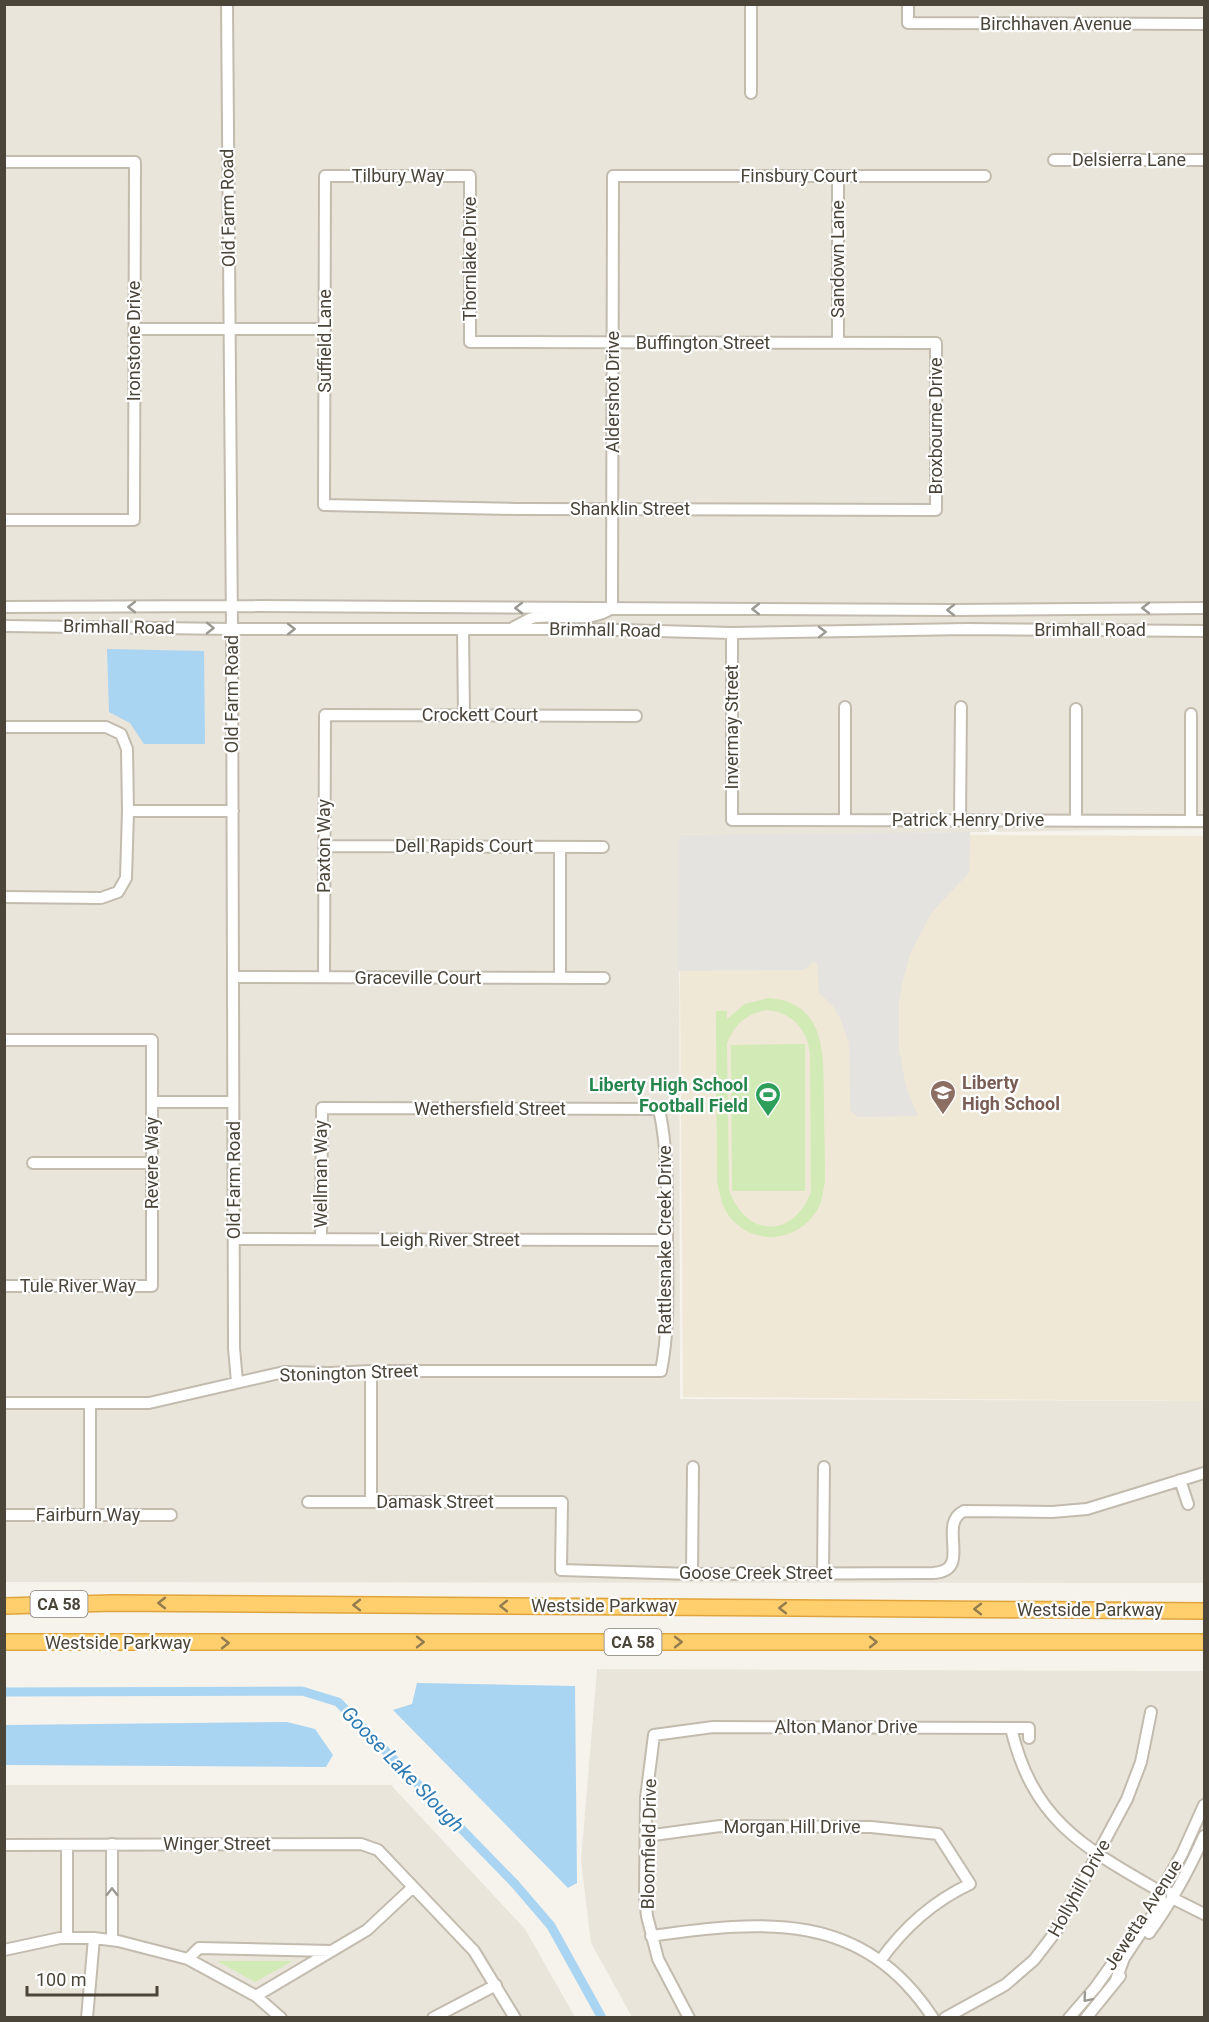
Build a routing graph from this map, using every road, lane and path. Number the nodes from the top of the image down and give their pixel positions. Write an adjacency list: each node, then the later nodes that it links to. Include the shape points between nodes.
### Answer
1 (227, 4): 15 (street, Old Farm Road)
2 (750, 4): 5 (street)
3 (908, 4): 4 (street, Birchhaven Avenue, via 908,23)
4 (1204, 24)
5 (751, 93)
6 (1054, 160): 7 (street, Delsierra Lane)
7 (1204, 160)
8 (4, 162): 14 (street, Ironstone Drive, via 135,162)
9 (325, 176): 10 (street, Tilbury Way); 16 (street, Suffield Lane)
10 (471, 176): 17 (street, Thornlake Drive)
11 (613, 176): 12 (street, Finsbury Court); 18 (street, Aldershot Drive)
12 (838, 176): 13 (street, Finsbury Court); 19 (street, Sandown Lane)
13 (985, 176)
14 (134, 329): 15 (street); 24 (street, Ironstone Drive, via 134,520)
15 (229, 329): 16 (street); 25 (street, Old Farm Road)
16 (325, 329): 21 (street, Suffield Lane)
17 (470, 342): 18 (street, Buffington Street)
18 (613, 343): 19 (street, Buffington Street); 22 (street, Aldershot Drive)
19 (838, 343): 20 (street, Buffington Street)
20 (936, 343): 23 (street, Broxbourne Drive)
21 (324, 505): 22 (street, Shanklin Street)
22 (613, 509): 23 (street, Shanklin Street); 27 (street, Aldershot Drive)
23 (936, 510)
24 (4, 520)
25 (232, 606): 26 (street, Brimhall Road, one-way to 26); 27 (street, Brimhall Road, one-way to 25); 30 (street, Old Farm Road)
26 (4, 607)
27 (612, 608): 28 (street, Brimhall Road, one-way to 27); 32 (street, via 587,618 534,617)
28 (1204, 608)
29 (4, 626): 30 (street, Brimhall Road, one-way to 30)
30 (232, 628): 31 (street, Brimhall Road, one-way to 31); 44 (street, Old Farm Road)
31 (463, 628): 32 (street, Brimhall Road); 40 (street)
32 (510, 629): 34 (street, Brimhall Road)
33 (1204, 631): 34 (street, Brimhall Road, one-way to 33, via 967,629)
34 (732, 633): 45 (street, Invermay Street)
35 (845, 707): 46 (street)
36 (961, 707): 47 (street)
37 (1076, 709): 48 (street)
38 (1191, 714): 49 (street)
39 (325, 715): 40 (street, Crockett Court); 51 (street, Paxton Way)
40 (464, 715): 41 (street, Crockett Court)
41 (636, 716)
42 (4, 727): 43 (street, via 106,727 121,734 127,749)
43 (128, 811): 44 (street); 54 (street, via 126,878 118,892 101,898)
44 (233, 811): 55 (street, Old Farm Road)
45 (732, 820): 46 (street, Patrick Henry Drive)
46 (845, 820): 47 (street, Patrick Henry Drive)
47 (960, 820): 48 (street, Patrick Henry Drive)
48 (1076, 821): 49 (street, Patrick Henry Drive)
49 (1191, 821): 50 (street, Patrick Henry Drive)
50 (1204, 821)
51 (324, 846): 52 (street, Dell Rapids Court); 56 (street, Paxton Way)
52 (561, 847): 53 (street, Dell Rapids Court); 57 (street)
53 (603, 847)
54 (4, 897)
55 (233, 977): 56 (street, Graceville Court); 61 (street, Old Farm Road)
56 (324, 977): 57 (street, Graceville Court)
57 (560, 978): 58 (street, Graceville Court)
58 (604, 978)
59 (4, 1040): 60 (street, Revere Way, via 152,1040)
60 (152, 1102): 61 (street); 65 (street, Revere Way)
61 (233, 1102): 66 (street, Old Farm Road)
62 (321, 1108): 63 (street, Wethersfield Street); 67 (street, Wellman Way)
63 (659, 1109): 68 (street, Rattlesnake Creek Drive, via 666,1150)
64 (33, 1163): 65 (street)
65 (152, 1163): 70 (street, Revere Way)
66 (234, 1239): 67 (street, Leigh River Street); 73 (street, Old Farm Road)
67 (321, 1239): 68 (street, Leigh River Street)
68 (667, 1240): 72 (street, Rattlesnake Creek Drive, via 667,1330)
69 (4, 1286): 70 (street, Tule River Way)
70 (152, 1286)
71 (371, 1371): 72 (street, Stonington Street); 73 (street, Stonington Street, via 284,1372); 81 (street)
72 (661, 1371)
73 (237, 1382): 75 (street, Stonington Street, via 149,1402)
74 (4, 1403): 75 (street, Stonington Street)
75 (90, 1404): 84 (street)
76 (693, 1467): 87 (street)
77 (824, 1467): 88 (street)
78 (1204, 1473): 79 (street)
79 (1180, 1480): 82 (street); 88 (street, Goose Creek Street, via 1087,1509 959,1513 953,1525 954,1556 944,1571)
80 (308, 1502): 81 (street, Damask Street)
81 (370, 1502): 86 (street, Damask Street, via 562,1502)
82 (1188, 1504)
83 (4, 1515): 84 (street, Fairburn Way)
84 (90, 1515): 85 (street, Fairburn Way)
85 (171, 1515)
86 (561, 1570): 87 (street, Goose Creek Street)
87 (692, 1574): 88 (street, Goose Creek Street)
88 (823, 1574)
89 (4, 1600): 90 (highway)
90 (113, 1603): 91 (highway, Westside Parkway / CA 58); 92 (highway, Westside Parkway / CA 58, one-way to 90)
91 (4, 1606)
92 (1204, 1611)
93 (1204, 1642): 94 (highway, Westside Parkway / CA 58, one-way to 93)
94 (4, 1644)
95 (1151, 1712): 105 (street, Hollyhill Drive, via 1135,1782)
96 (1011, 1728): 97 (street, Alton Manor Drive, via 713,1727); 98 (street, Alton Manor Drive, via 1029,1728); 105 (street, via 1022,1764 1041,1801 1066,1830)
97 (654, 1735): 100 (street, Bloomfield Drive, via 646,1798)
98 (1029, 1738)
99 (1204, 1807): 107 (street, Jewetta Avenue); 108 (street, via 1203,1823 1173,1886)
100 (646, 1836): 110 (street, Bloomfield Drive, via 645,1896); 117 (street, Morgan Hill Drive, via 720,1826 871,1827 938,1834 970,1884 918,1917)
101 (1204, 1836): 108 (street, Jewetta Avenue)
102 (112, 1844): 104 (street, Winger Street); 106 (street, Winger Street, via 361,1844 378,1850); 113 (street, one-way to 102)
103 (4, 1845): 104 (street, Winger Street)
104 (67, 1845): 111 (street)
105 (1098, 1855): 107 (street); 127 (street, Hollyhill Drive, via 1057,1930 1034,1960 1005,1985)
106 (413, 1887): 115 (street, via 368,1930); 119 (street, Winger Street, via 474,1951)
107 (1161, 1892): 118 (street, via 1160,1904 1124,1958); 128 (street, Jewetta Avenue, one-way to 128)
108 (1172, 1898): 109 (street); 118 (street, Jewetta Avenue)
109 (1204, 1914)
110 (651, 1935): 117 (street, via 727,1926 788,1927 844,1942); 125 (street, Bloomfield Drive, via 666,1978)
111 (67, 1938): 112 (street); 114 (street)
112 (94, 1938): 113 (street); 121 (street)
113 (112, 1940): 116 (street)
114 (4, 1950)
115 (331, 1951): 116 (street, via 199,1948); 120 (street)
116 (188, 1959): 120 (street)
117 (880, 1961): 126 (street, via 913,1991)
118 (1116, 1980): 129 (street, Jewetta Avenue)
119 (496, 1984): 123 (street); 124 (street, Winger Street)
120 (256, 1996): 122 (street)
121 (87, 2018)
122 (281, 2018)
123 (433, 2018)
124 (515, 2018)
125 (689, 2018)
126 (933, 2018)
127 (945, 2018)
128 (1070, 2018)
129 (1086, 2018)

